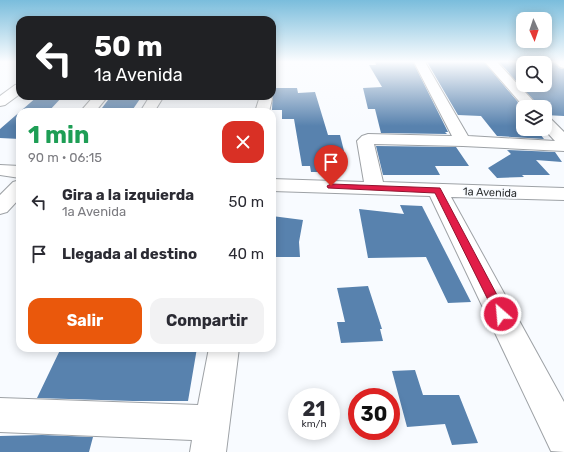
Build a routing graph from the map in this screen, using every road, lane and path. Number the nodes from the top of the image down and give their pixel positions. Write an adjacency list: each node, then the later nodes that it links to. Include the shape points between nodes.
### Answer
1 (431, 83): 9 (street)
2 (510, 83): 5 (street)
3 (16, 91): 6 (street)
4 (98, 100): 7 (street)
5 (525, 100)
6 (0, 102)
7 (90, 108)
8 (552, 128): 10 (street)
9 (463, 141): 11 (street); 15 (street, via 366,140)
10 (564, 141)
11 (564, 146)
12 (0, 170): 13 (street)
13 (16, 172)
14 (276, 185): 15 (street, 1a Avenida)
15 (375, 188): 17 (street, 1a Avenida)
16 (16, 190): 19 (street)
17 (438, 190): 18 (street, 1a Avenida); 23 (street)
18 (564, 194)
19 (0, 207)
20 (223, 352): 22 (street)
21 (0, 415): 22 (street)
22 (210, 437)
23 (564, 438)

